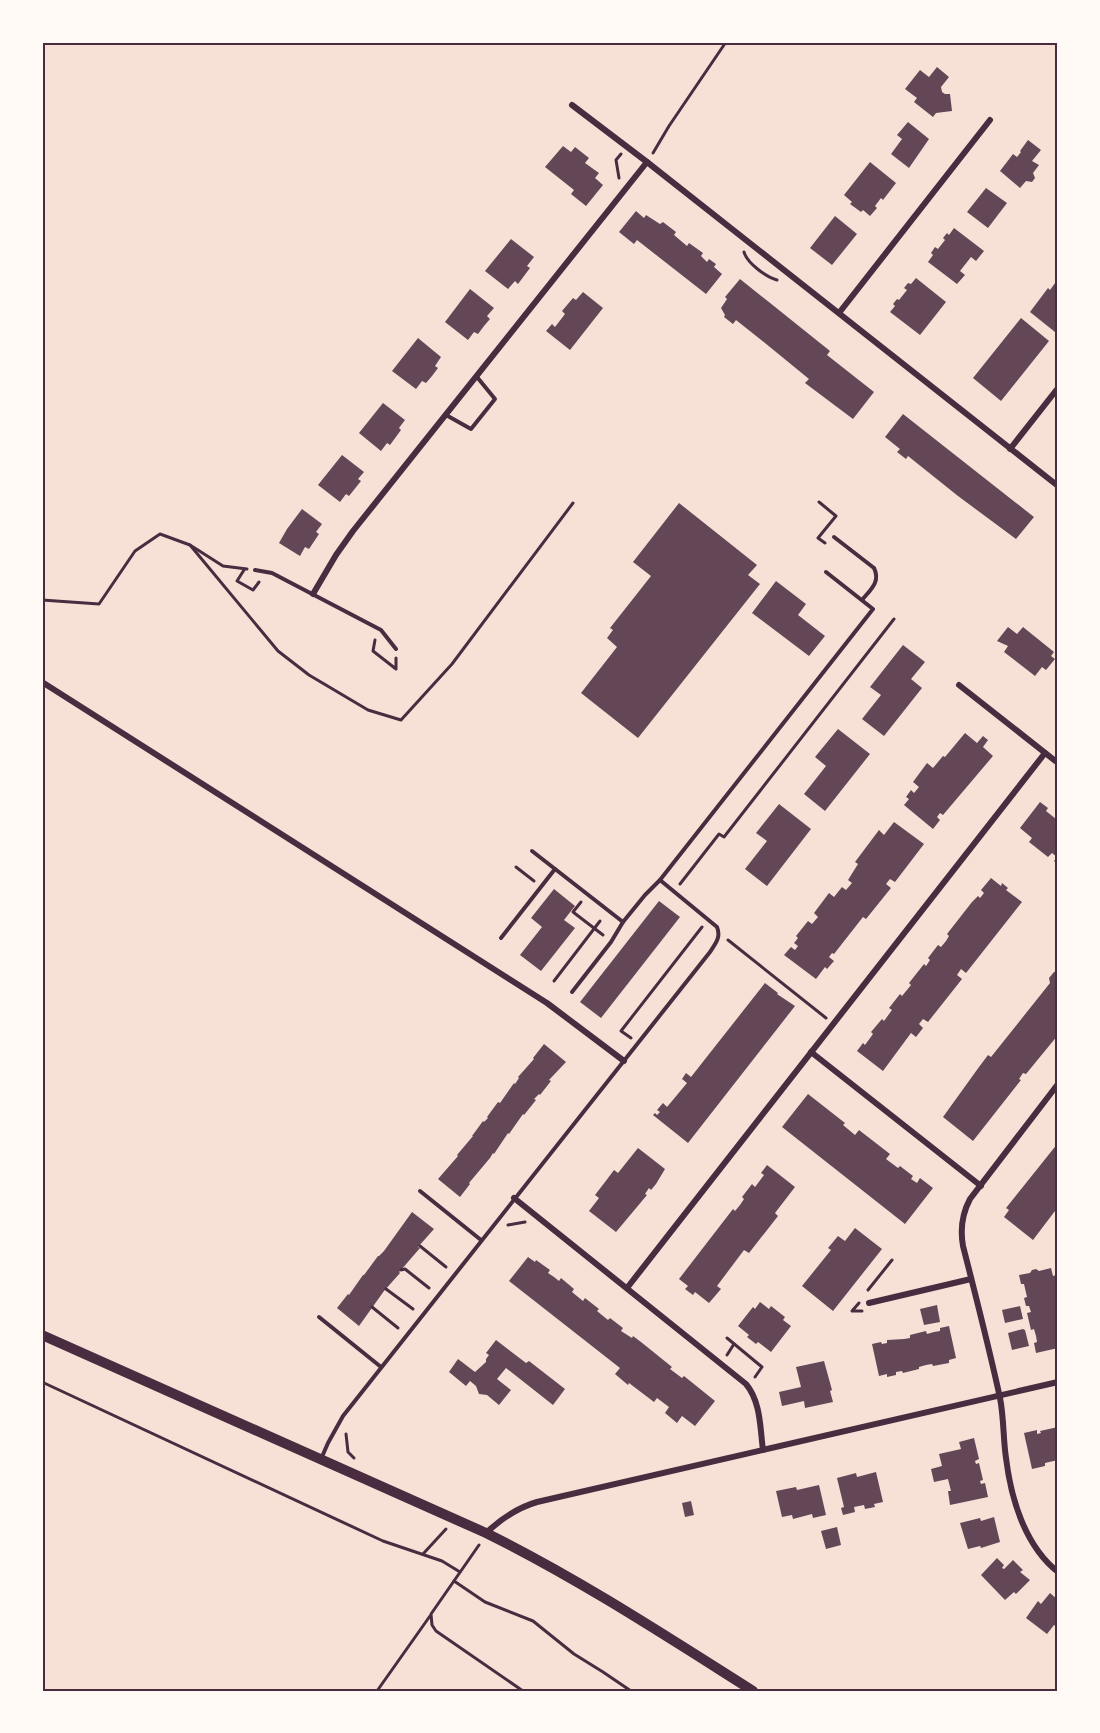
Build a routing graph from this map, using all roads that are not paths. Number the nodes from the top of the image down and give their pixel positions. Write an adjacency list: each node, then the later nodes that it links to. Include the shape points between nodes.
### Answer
1 (572, 105): 3 (street)
2 (990, 120): 4 (street)
3 (647, 162): 4 (street); 5 (street)
4 (839, 313): 8 (street)
5 (477, 377): 7 (street); 7 (lane, via 495,399 471,429)
6 (1058, 388): 8 (street)
7 (446, 415): 13 (street, via 353,531)
8 (1010, 449): 9 (street)
9 (1058, 486)
10 (834, 537): 14 (lane, via 874,568 876,583)
11 (255, 570): 13 (lane, via 272,573)
12 (826, 572): 14 (lane)
13 (314, 594): 15 (lane, via 381,630)
14 (862, 600): 22 (lane, via 873,609)
15 (396, 649)
16 (42, 682): 27 (street, via 547,1003)
17 (959, 685): 18 (street)
18 (1045, 753): 19 (street); 26 (street)
19 (1058, 763)
20 (532, 850): 21 (lane)
21 (555, 869): 23 (lane); 24 (lane)
22 (660, 880): 23 (lane); 27 (lane, via 717,927 718,940)
23 (623, 922): 25 (lane)
24 (501, 938)
25 (572, 992)
26 (811, 1052): 29 (street); 34 (street)
27 (624, 1061): 31 (lane)
28 (1058, 1084): 29 (street)
29 (981, 1186): 33 (street, via 966,1206 961,1229)
30 (420, 1191): 32 (lane)
31 (514, 1198): 32 (lane); 34 (street)
32 (481, 1240): 38 (lane)
33 (971, 1280): 35 (street); 40 (street)
34 (627, 1288): 41 (street, via 752,1390)
35 (869, 1304)
36 (319, 1317): 38 (lane)
37 (42, 1335): 42 (street)
38 (381, 1367): 42 (lane, via 343,1416)
39 (1058, 1382): 40 (street)
40 (1000, 1396): 41 (street); 44 (street, via 1015,1501 1039,1555)
41 (763, 1450): 43 (street, via 527,1504)
42 (321, 1459): 43 (street)
43 (486, 1533): 45 (street, via 595,1592)
44 (1058, 1572)
45 (753, 1691)

